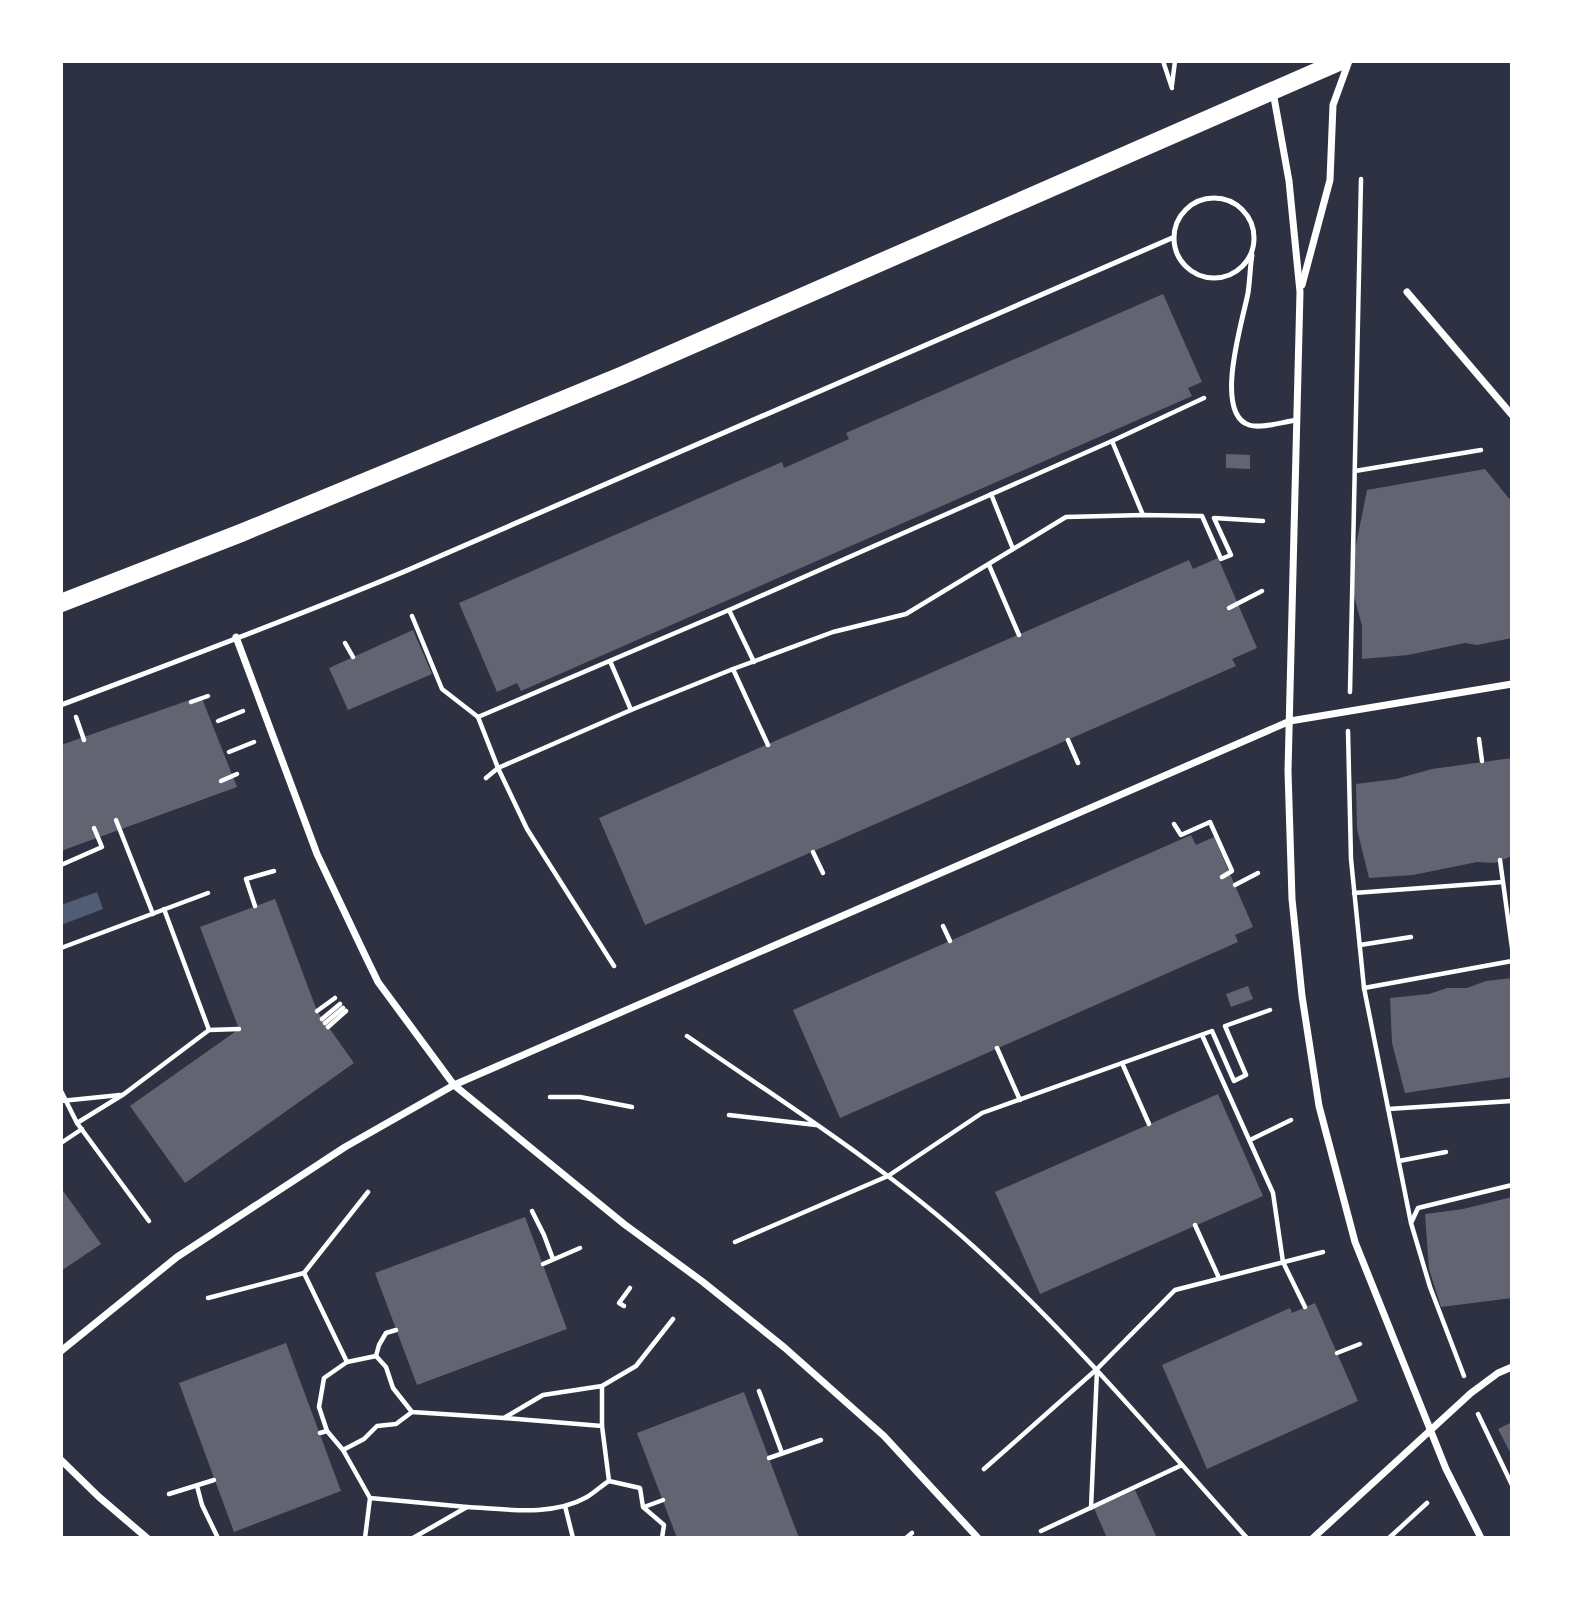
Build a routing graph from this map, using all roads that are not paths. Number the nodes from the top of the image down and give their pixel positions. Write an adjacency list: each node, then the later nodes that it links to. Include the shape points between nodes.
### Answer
1 (1341, 61): 3 (main road)
2 (1349, 61): 6 (street, via 1333,105 1330,180)
3 (1273, 92): 6 (street, via 1289,181); 10 (main road, via 623,375)
4 (1172, 238): 5 (lane, via 1188,268 1212,278 1236,271); 5 (lane, via 1189,207 1216,198 1230,201 1247,215 1254,236); 11 (lane, via 549,511 303,614)
5 (1252, 250): 9 (lane, via 1231,386 1232,406 1240,420 1251,426)
6 (1300, 292): 9 (street)
7 (1407, 292): 8 (street)
8 (1512, 415)
9 (1297, 420): 14 (street)
10 (61, 603)
11 (236, 637): 13 (lane); 15 (street, via 317,854 378,982)
12 (1512, 684): 14 (street)
13 (61, 705)
14 (1290, 721): 15 (street); 18 (street, via 1292,899 1319,1105 1355,1242)
15 (454, 1085): 16 (street, via 345,1147 177,1257); 21 (street, via 785,1348 884,1436)
16 (61, 1351)
17 (1512, 1367): 18 (street, via 1471,1393)
18 (1430, 1430): 22 (street); 23 (street)
19 (61, 1460): 20 (street)
20 (147, 1538)
21 (978, 1538)
22 (1313, 1538)
23 (1481, 1538)

